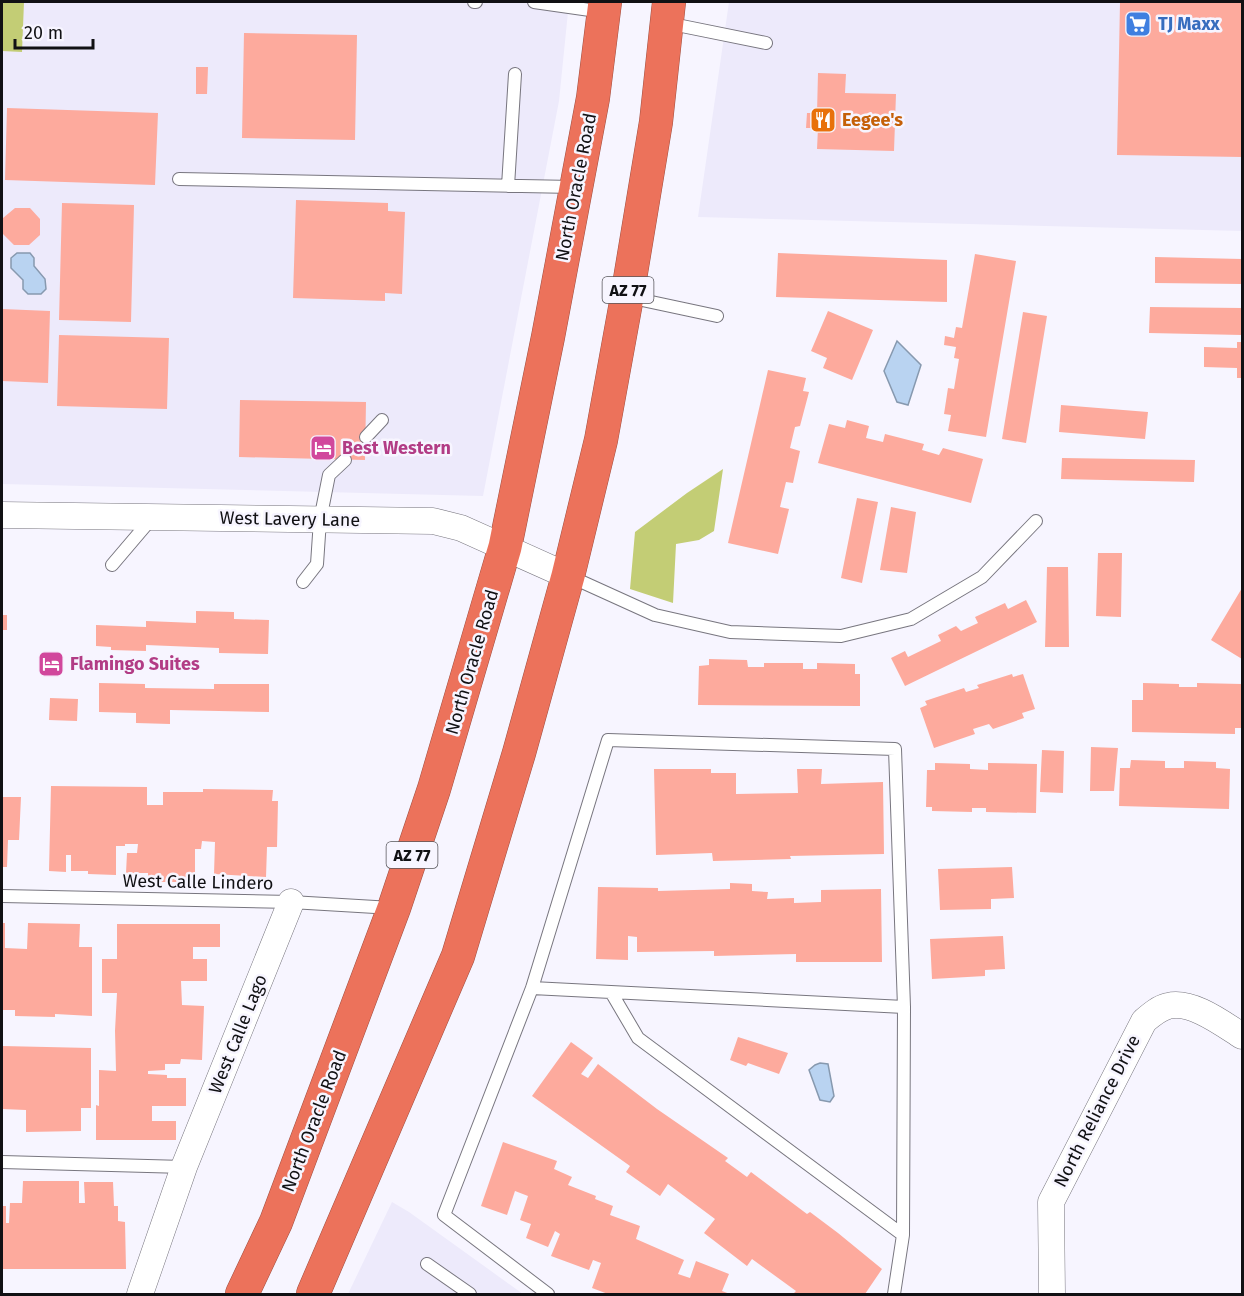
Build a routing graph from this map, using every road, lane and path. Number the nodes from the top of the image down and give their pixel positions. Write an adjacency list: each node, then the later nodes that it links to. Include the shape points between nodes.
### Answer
1 (534, 2): 2 (lane)
2 (605, 7): 8 (highway, North Oracle Road / AZ 77)
3 (668, 12): 4 (lane); 9 (highway, AZ 77, via 656,122)
4 (766, 43)
5 (515, 74): 7 (lane)
6 (179, 179): 7 (lane)
7 (508, 186): 8 (lane)
8 (575, 187): 18 (highway, North Oracle Road / AZ 77)
9 (627, 297): 10 (lane); 20 (highway, AZ 77, via 601,440)
10 (717, 316)
11 (382, 420): 12 (lane)
12 (366, 437)
13 (345, 460): 16 (lane, via 329,475)
14 (2, 515): 15 (street, West Lavery Lane)
15 (153, 517): 16 (street, West Lavery Lane); 19 (lane)
16 (320, 520): 18 (street, West Lavery Lane, via 433,521); 21 (lane, via 317,564)
17 (1036, 521): 20 (lane, via 982,577 911,619 841,636 730,632 666,618)
18 (505, 547): 20 (street, West Lavery Lane); 24 (highway, North Oracle Road / AZ 77, via 434,789)
19 (112, 565)
20 (568, 576): 35 (highway, AZ 77, via 458,956)
21 (303, 582)
22 (2, 896): 23 (lane, West Calle Lindero)
23 (291, 902): 24 (lane, West Calle Lindero); 30 (street, West Calle Lago)
24 (393, 908): 34 (highway, North Oracle Road / AZ 77, via 276,1222)
25 (532, 988): 26 (lane); 27 (lane, via 608,740 895,748); 37 (lane, via 444,1215)
26 (611, 992): 27 (lane); 31 (lane, via 638,1038)
27 (904, 1007): 31 (lane)
28 (1242, 1036): 39 (street, North Reliance Drive, via 1195,1008 1182,1005 1168,1006 1144,1021 1051,1202)
29 (2, 1162): 30 (lane)
30 (184, 1167): 33 (street, West Calle Lago)
31 (903, 1235): 38 (lane)
32 (427, 1264): 36 (lane)
33 (140, 1294)
34 (242, 1294)
35 (313, 1294)
36 (470, 1294)
37 (549, 1294)
38 (894, 1294)
39 (1052, 1294)

